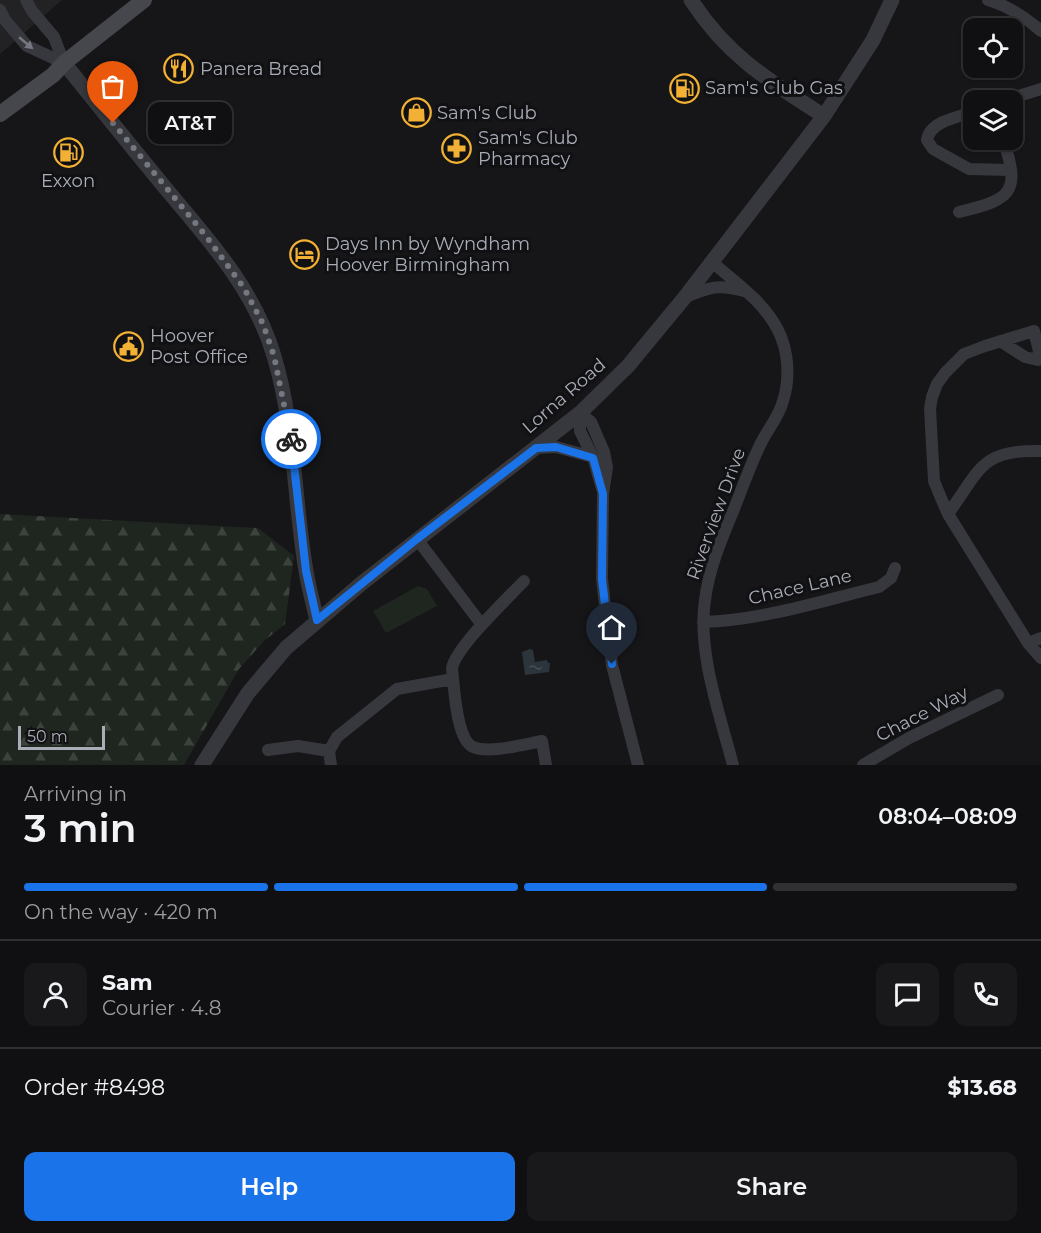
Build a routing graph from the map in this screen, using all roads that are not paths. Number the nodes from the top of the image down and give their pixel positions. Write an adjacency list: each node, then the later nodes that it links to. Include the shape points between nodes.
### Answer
1 (26, 0): 8 (street, via 54,37)
2 (144, 0): 8 (main road)
3 (691, 0): 12 (street, via 715,33 759,75)
4 (892, 0): 12 (street, Lorna Road, via 873,40)
5 (988, 0): 7 (street, via 1006,6)
6 (0, 10): 8 (street, one-way to 8, via 27,46)
7 (1041, 31)
8 (64, 63): 11 (main road); 30 (street, via 219,253 263,324 282,386 306,571)
9 (1041, 88): 10 (street)
10 (1023, 94)
11 (0, 114)
12 (824, 116): 17 (street, Lorna Road)
13 (963, 116): 15 (street, via 938,124 928,133 927,140 933,149 969,169)
14 (1005, 150): 15 (street)
15 (1010, 170): 16 (street, via 1013,180 1004,198)
16 (959, 212)
17 (712, 262): 18 (street, Riverview Drive); 19 (street, Lorna Road)
18 (747, 292): 19 (street, via 725,286 706,288); 31 (street, Riverview Drive, via 778,329 788,362 787,384 710,573)
19 (685, 297): 21 (street, Lorna Road, via 628,366)
20 (1000, 341): 26 (street, via 964,354 945,373 932,397 934,481)
21 (580, 413): 22 (street, Lorna Road); 24 (street, via 580,431); 25 (street, via 591,422 604,452 607,466)
22 (536, 448): 24 (street, via 556,447); 27 (street, Lorna Road)
23 (1041, 451): 26 (street, via 1015,450 986,462)
24 (593, 458): 25 (street)
25 (603, 494): 43 (street, via 602,579 612,664)
26 (948, 514): 34 (street)
27 (417, 539): 30 (street, Lorna Road); 32 (street)
28 (895, 568): 31 (street, Chace Lane, via 891,578 879,586 757,616)
29 (524, 581): 32 (street)
30 (317, 620): 40 (street, Lorna Road, via 286,648 248,693)
31 (703, 621): 44 (street, Riverview Drive, via 711,677)
32 (482, 625): 36 (street, via 453,660)
33 (1041, 638): 34 (street)
34 (1028, 643): 35 (street)
35 (1041, 658)
36 (453, 679): 39 (street, via 397,689 337,738); 42 (street, via 460,727 472,747 484,749 542,741)
37 (998, 695): 45 (street, Chace Way)
38 (268, 750): 39 (street, via 298,746)
39 (329, 751): 41 (street)
40 (202, 765)
41 (332, 765)
42 (546, 765)
43 (638, 765)
44 (733, 765)
45 (863, 765)

